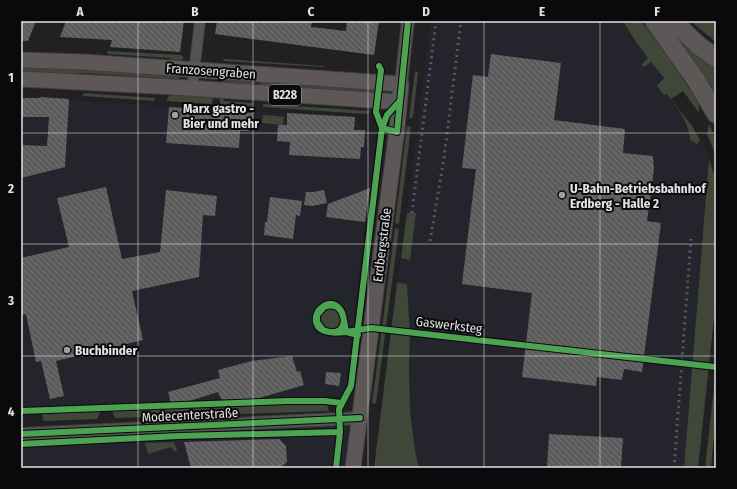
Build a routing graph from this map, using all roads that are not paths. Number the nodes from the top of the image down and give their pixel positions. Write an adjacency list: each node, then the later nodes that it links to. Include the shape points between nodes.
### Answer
1 (200, 21): 7 (street)
2 (408, 21): 9 (street, Erdbergstraße)
3 (654, 21): 12 (highway, via 696,80)
4 (673, 21): 5 (highway)
5 (716, 58)
6 (21, 60): 7 (main road, Franzosengraben / B228)
7 (194, 70): 9 (main road, Franzosengraben / B228); 10 (street)
8 (21, 79): 10 (main road, Franzosengraben / B228)
9 (401, 84): 11 (main road, Erdbergstraße)
10 (192, 88): 11 (main road, Franzosengraben / B228)
11 (399, 102): 13 (main road, Erdbergstraße)
12 (716, 114)
13 (360, 418): 14 (street, Modecenterstraße); 15 (main road, Erdbergstraße)
14 (21, 434)
15 (353, 468)

